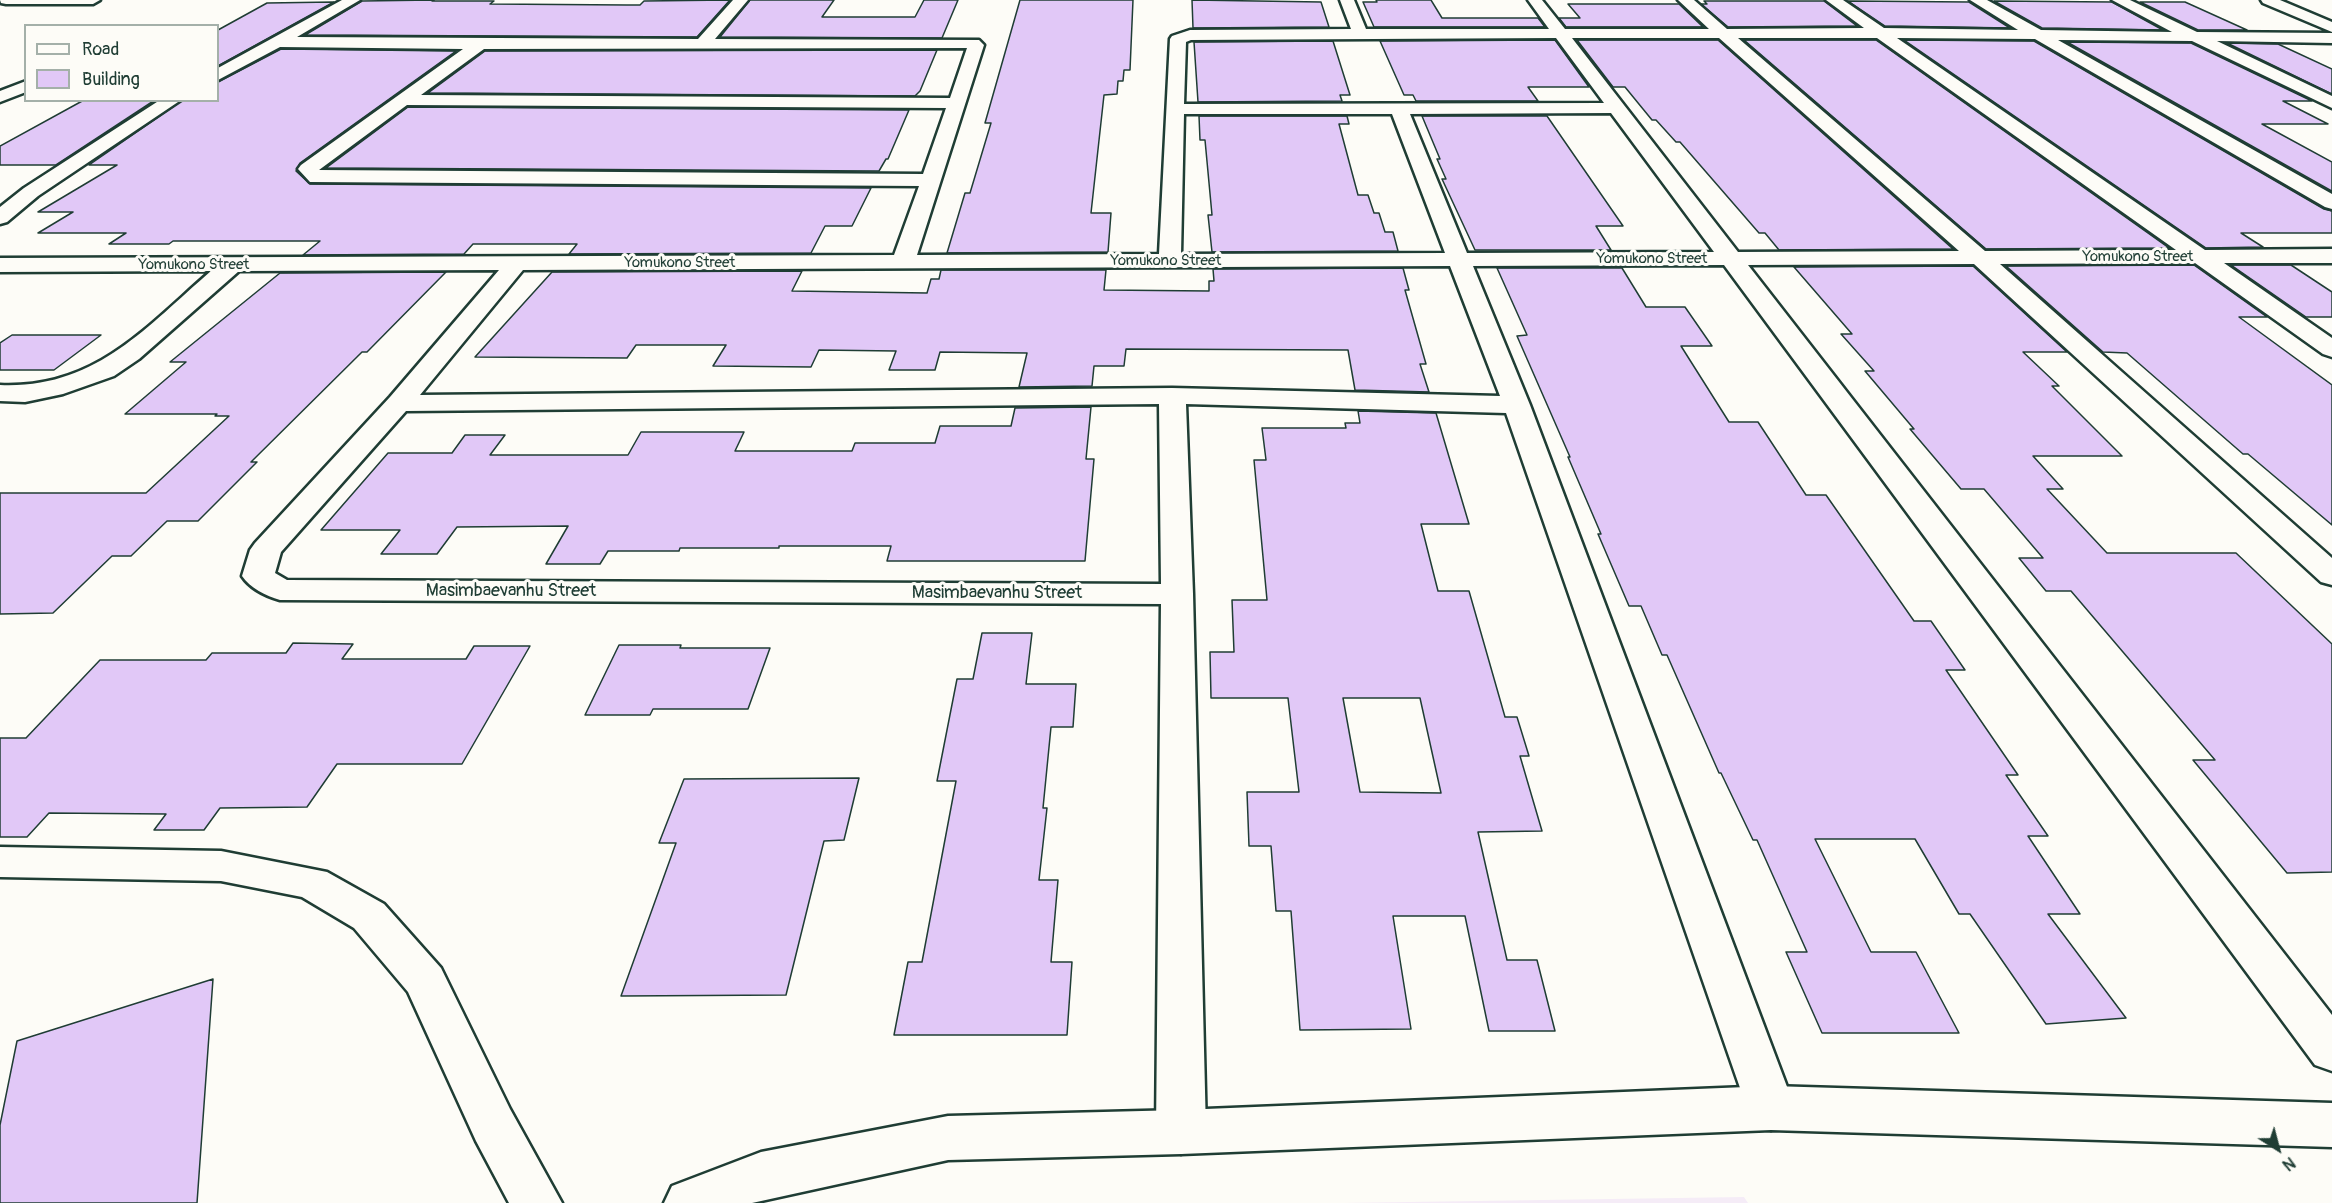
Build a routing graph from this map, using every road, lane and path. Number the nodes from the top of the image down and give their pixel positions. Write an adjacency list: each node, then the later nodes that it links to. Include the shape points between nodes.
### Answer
1 (6, 0): 2 (street)
2 (93, 0)
3 (353, 0): 20 (street)
4 (741, 0): 21 (street)
5 (1347, 0): 14 (street)
6 (1535, 0): 18 (street)
7 (1685, 0): 15 (street)
8 (1833, 0): 13 (street)
9 (1977, 0): 16 (street)
10 (2119, 0): 17 (street)
11 (2268, 0): 12 (street)
12 (2332, 27)
13 (1878, 33): 15 (street); 16 (street); 40 (street)
14 (1360, 34): 18 (street); 34 (street, via 1182,37 1178,39)
15 (1723, 34): 18 (street); 42 (street)
16 (2035, 34): 17 (street); 38 (street)
17 (2188, 34): 19 (street); 31 (street)
18 (1562, 35): 32 (street)
19 (2332, 38)
20 (279, 42): 22 (street); 23 (street)
21 (703, 43): 22 (street); 30 (street, via 973,43 976,45)
22 (480, 44): 28 (street)
23 (219, 74)
24 (0, 86): 25 (street)
25 (24, 86)
26 (24, 87): 27 (street)
27 (0, 97)
28 (403, 100): 30 (street); 35 (street, via 308,170 311,174 317,178)
29 (170, 102): 36 (street)
30 (957, 103): 35 (street)
31 (2332, 103)
32 (1618, 108): 33 (street); 43 (street)
33 (1399, 109): 34 (street); 44 (street)
34 (1176, 110): 45 (street)
35 (931, 180): 46 (street)
36 (23, 198): 37 (street); 39 (street)
37 (0, 199)
38 (2332, 203)
39 (0, 218)
40 (2201, 256): 41 (street, Yomukono Street); 42 (street, Yomukono Street); 50 (street)
41 (2332, 256)
42 (1979, 257): 43 (street, Yomukono Street); 55 (street)
43 (1733, 258): 44 (street, Yomukono Street); 58 (street)
44 (1459, 259): 45 (street, Yomukono Street); 54 (street)
45 (1170, 261): 46 (street, Yomukono Street)
46 (903, 262): 47 (street, Yomukono Street)
47 (517, 263): 48 (street, Yomukono Street); 53 (street, Masimbaevanhu Street)
48 (233, 264): 49 (street, Yomukono Street); 51 (street, via 105,371 63,386)
49 (0, 265)
50 (2332, 349)
51 (0, 393)
52 (1172, 396): 53 (street); 54 (street); 56 (street)
53 (399, 404): 56 (street, Masimbaevanhu Street, via 266,550 258,576 280,590)
54 (1517, 405): 59 (street)
55 (2332, 575)
56 (1177, 594): 61 (street)
57 (0, 862): 62 (street, via 221,866 312,883 369,916 425,981 493,1125)
58 (2332, 1052)
59 (1771, 1108): 60 (street); 61 (street)
60 (2332, 1125)
61 (1181, 1132): 63 (street, via 948,1138 761,1176)
62 (536, 1203)
63 (690, 1203)

